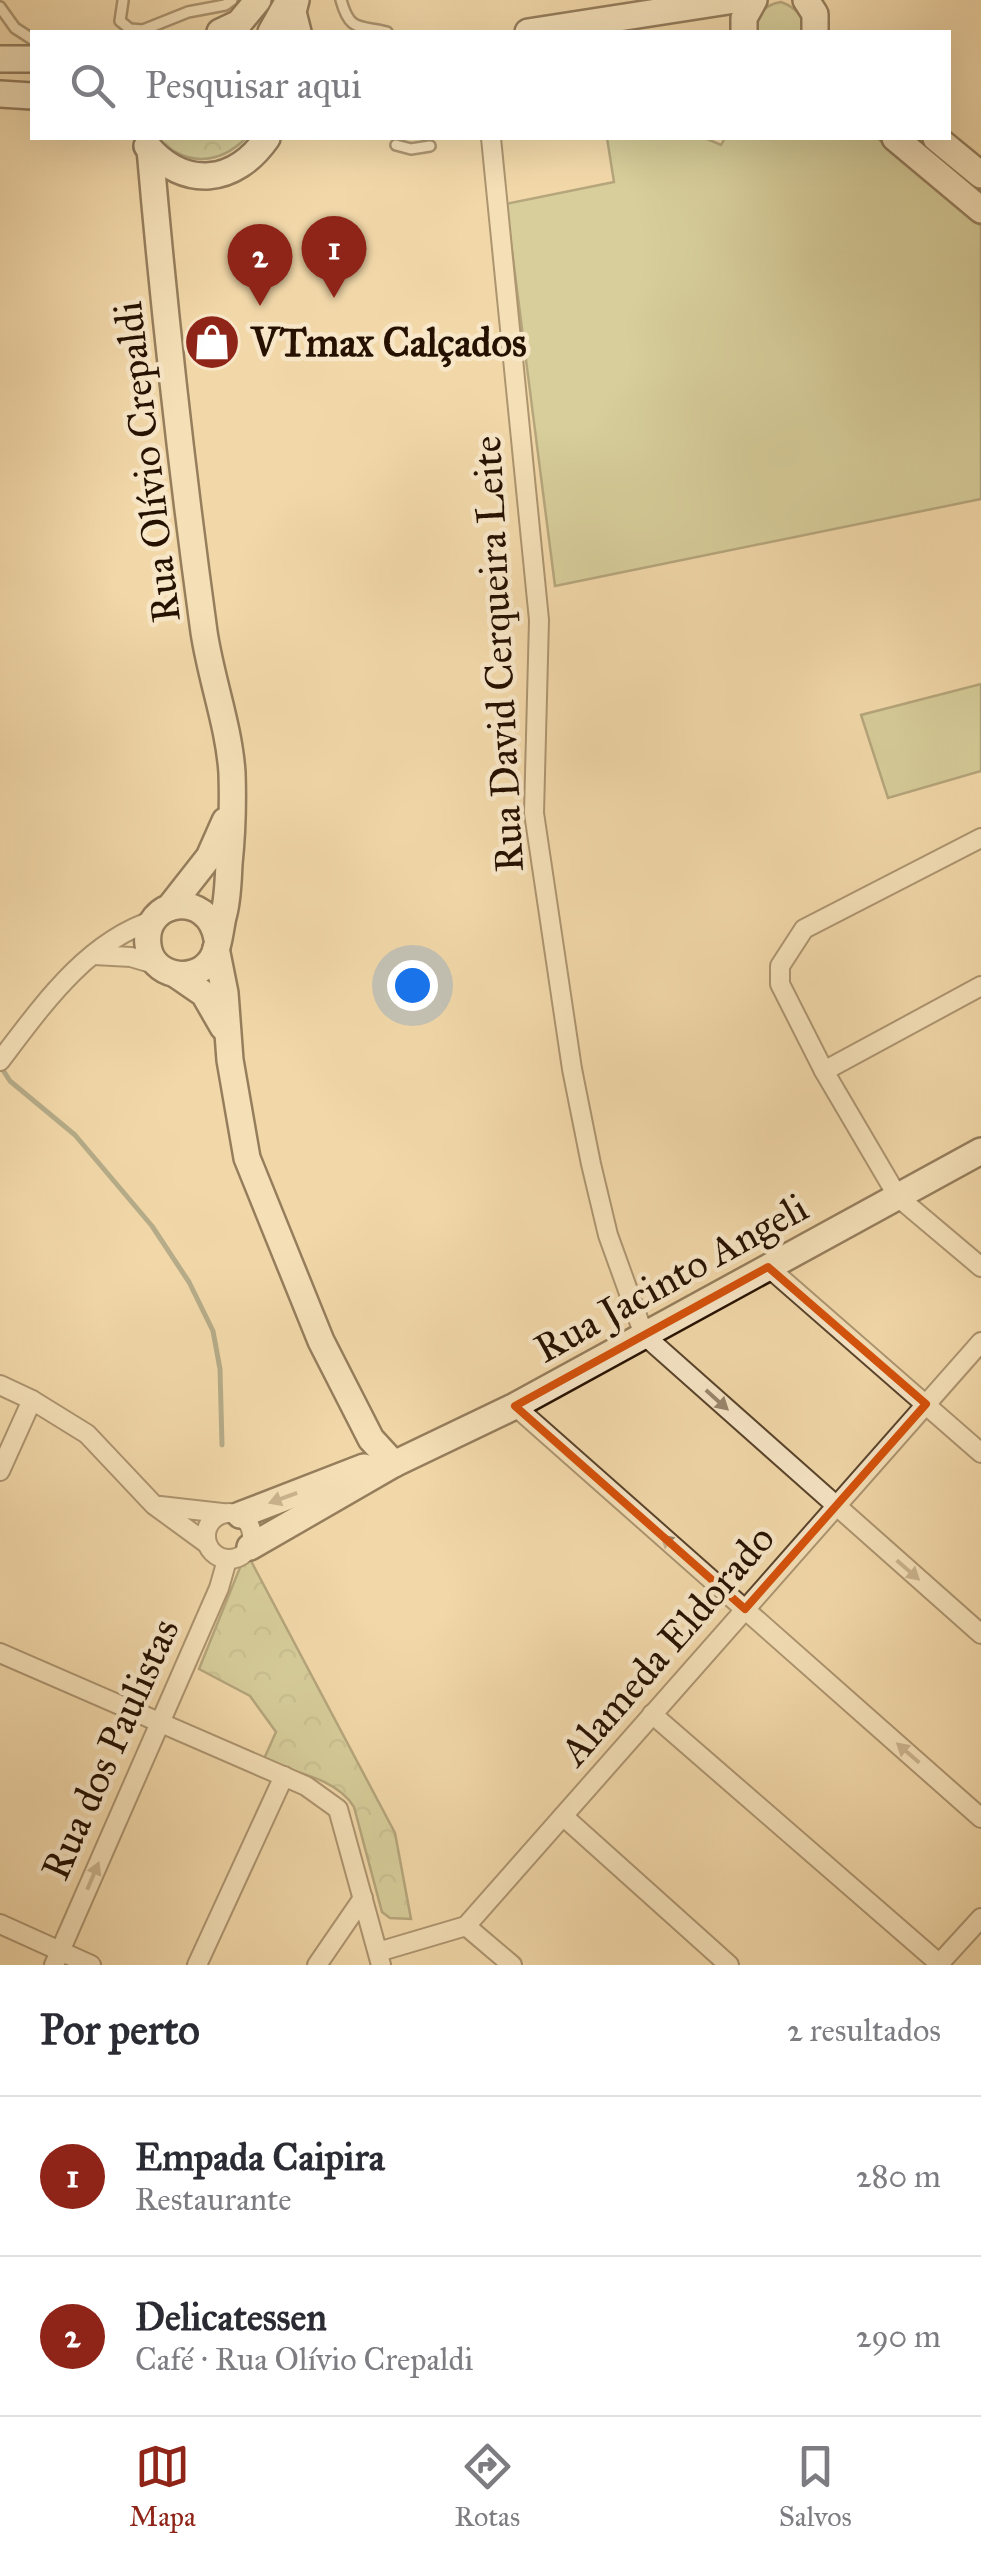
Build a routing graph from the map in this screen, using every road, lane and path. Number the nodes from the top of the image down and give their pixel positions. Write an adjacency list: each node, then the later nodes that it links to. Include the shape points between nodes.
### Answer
1 (232, 0): 7 (lane, via 143,30 120,21)
2 (258, 0): 9 (street)
3 (292, 0): 10 (street); 11 (street)
4 (341, 0): 12 (lane, via 352,24)
5 (735, 0): 13 (street)
6 (754, 0): 14 (street)
7 (123, 1)
8 (0, 6): 15 (lane)
9 (224, 30)
10 (272, 30)
11 (298, 30)
12 (370, 30)
13 (541, 30)
14 (744, 30)
15 (30, 38)
16 (0, 58): 17 (street)
17 (30, 59)
18 (0, 94): 19 (street)
19 (30, 96)
20 (266, 140): 27 (street, via 235,170)
21 (491, 140): 45 (street, Rua David Cerqueira Leite, via 538,620 534,813 591,1164)
22 (897, 140): 29 (street)
23 (938, 140): 28 (street)
24 (144, 142): 27 (street, via 172,169); 30 (street, Rua Olívio Crepaldi)
25 (396, 145): 26 (lane)
26 (430, 146)
27 (190, 175): 30 (street, via 173,187)
28 (981, 176)
29 (981, 210)
30 (156, 225): 31 (street, Rua Olívio Crepaldi, via 205,634 232,772)
31 (231, 807): 33 (street, Rua Olívio Crepaldi, via 209,857); 34 (street, Rua Olívio Crepaldi, via 226,909)
32 (981, 838): 40 (street, via 804,929 780,966 780,984)
33 (162, 914): 34 (street, via 185,905 204,912 216,928); 35 (street, via 120,932); 36 (street, via 147,944)
34 (217, 944): 36 (street, via 199,971); 38 (street, Rua Olívio Crepaldi)
35 (94, 955): 36 (street, via 131,957); 39 (street, via 60,985)
36 (166, 970): 38 (street, Rua Olívio Crepaldi, via 204,994)
37 (981, 986): 40 (street)
38 (228, 1036): 52 (street, Rua Olívio Crepaldi, via 247,1158 321,1341 371,1439)
39 (0, 1062)
40 (824, 1072): 42 (street)
41 (981, 1151): 42 (street, Rua Jacinto Angeli)
42 (898, 1197): 43 (street, Rua Jacinto Angeli); 44 (street)
43 (768, 1267): 45 (street, Rua Jacinto Angeli); 49 (street)
44 (981, 1267)
45 (644, 1335): 50 (street, Rua Jacinto Angeli); 55 (street, one-way to 55)
46 (981, 1342): 49 (street, Alameda Eldorado)
47 (0, 1385): 48 (street)
48 (32, 1400): 53 (street); 54 (street, via 87,1434)
49 (926, 1404): 51 (street); 55 (street, Alameda Eldorado)
50 (515, 1406): 52 (street, Rua Jacinto Angeli); 60 (street, one-way to 50)
51 (981, 1452)
52 (394, 1464): 56 (street, Rua Jacinto Angeli, one-way to 56, via 369,1465); 58 (street, Rua Jacinto Angeli)
53 (0, 1471)
54 (154, 1505): 56 (street); 57 (street)
55 (836, 1507): 60 (street, Alameda Eldorado); 61 (street, one-way to 61)
56 (231, 1514): 57 (street, via 208,1525); 58 (street, via 252,1528)
57 (206, 1543): 59 (street)
58 (250, 1546): 59 (street)
59 (228, 1560): 64 (street, Rua dos Paulistas)
60 (745, 1609): 63 (street, Alameda Eldorado); 67 (street, one-way to 60)
61 (981, 1634)
62 (0, 1653): 64 (street)
63 (652, 1714): 66 (street, Alameda Eldorado); 79 (street)
64 (159, 1723): 65 (street); 72 (street, Rua dos Paulistas, one-way to 64)
65 (284, 1776): 68 (street, via 338,1809); 75 (street)
66 (563, 1816): 71 (street, Alameda Eldorado); 78 (street)
67 (981, 1818)
68 (363, 1898): 73 (street); 76 (street)
69 (981, 1918): 79 (street)
70 (0, 1924): 72 (street)
71 (466, 1926): 73 (street); 77 (street)
72 (57, 1958): 74 (street)
73 (379, 1958)
74 (91, 1965)
75 (198, 1965)
76 (317, 1965)
77 (512, 1965)
78 (729, 1965)
79 (940, 1965)

